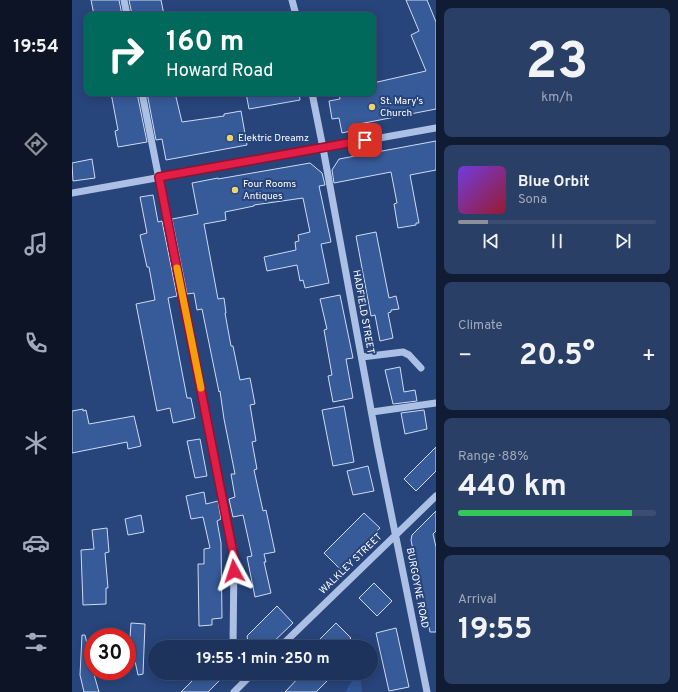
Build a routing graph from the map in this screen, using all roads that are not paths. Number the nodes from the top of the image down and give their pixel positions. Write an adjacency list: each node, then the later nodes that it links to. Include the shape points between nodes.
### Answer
1 (124, 0): 3 (street)
2 (292, 0): 4 (street)
3 (126, 12)
4 (295, 12)
5 (143, 96): 9 (street)
6 (313, 96): 8 (street, HADFIELD STREET)
7 (436, 128): 8 (street)
8 (323, 148): 9 (street); 11 (street, HADFIELD STREET)
9 (159, 177): 10 (street); 17 (street, via 234,558)
10 (72, 193)
11 (362, 357): 12 (street, via 403,352); 14 (street, HADFIELD STREET)
12 (421, 368)
13 (436, 403): 14 (street)
14 (372, 412): 16 (street, HADFIELD STREET)
15 (436, 496): 16 (street, WALKLEY STREET)
16 (396, 534): 18 (street, WALKLEY STREET); 21 (street, BURGOYNE ROAD)
17 (233, 640)
18 (287, 640)
19 (245, 680): 20 (street)
20 (234, 692)
21 (427, 692)

